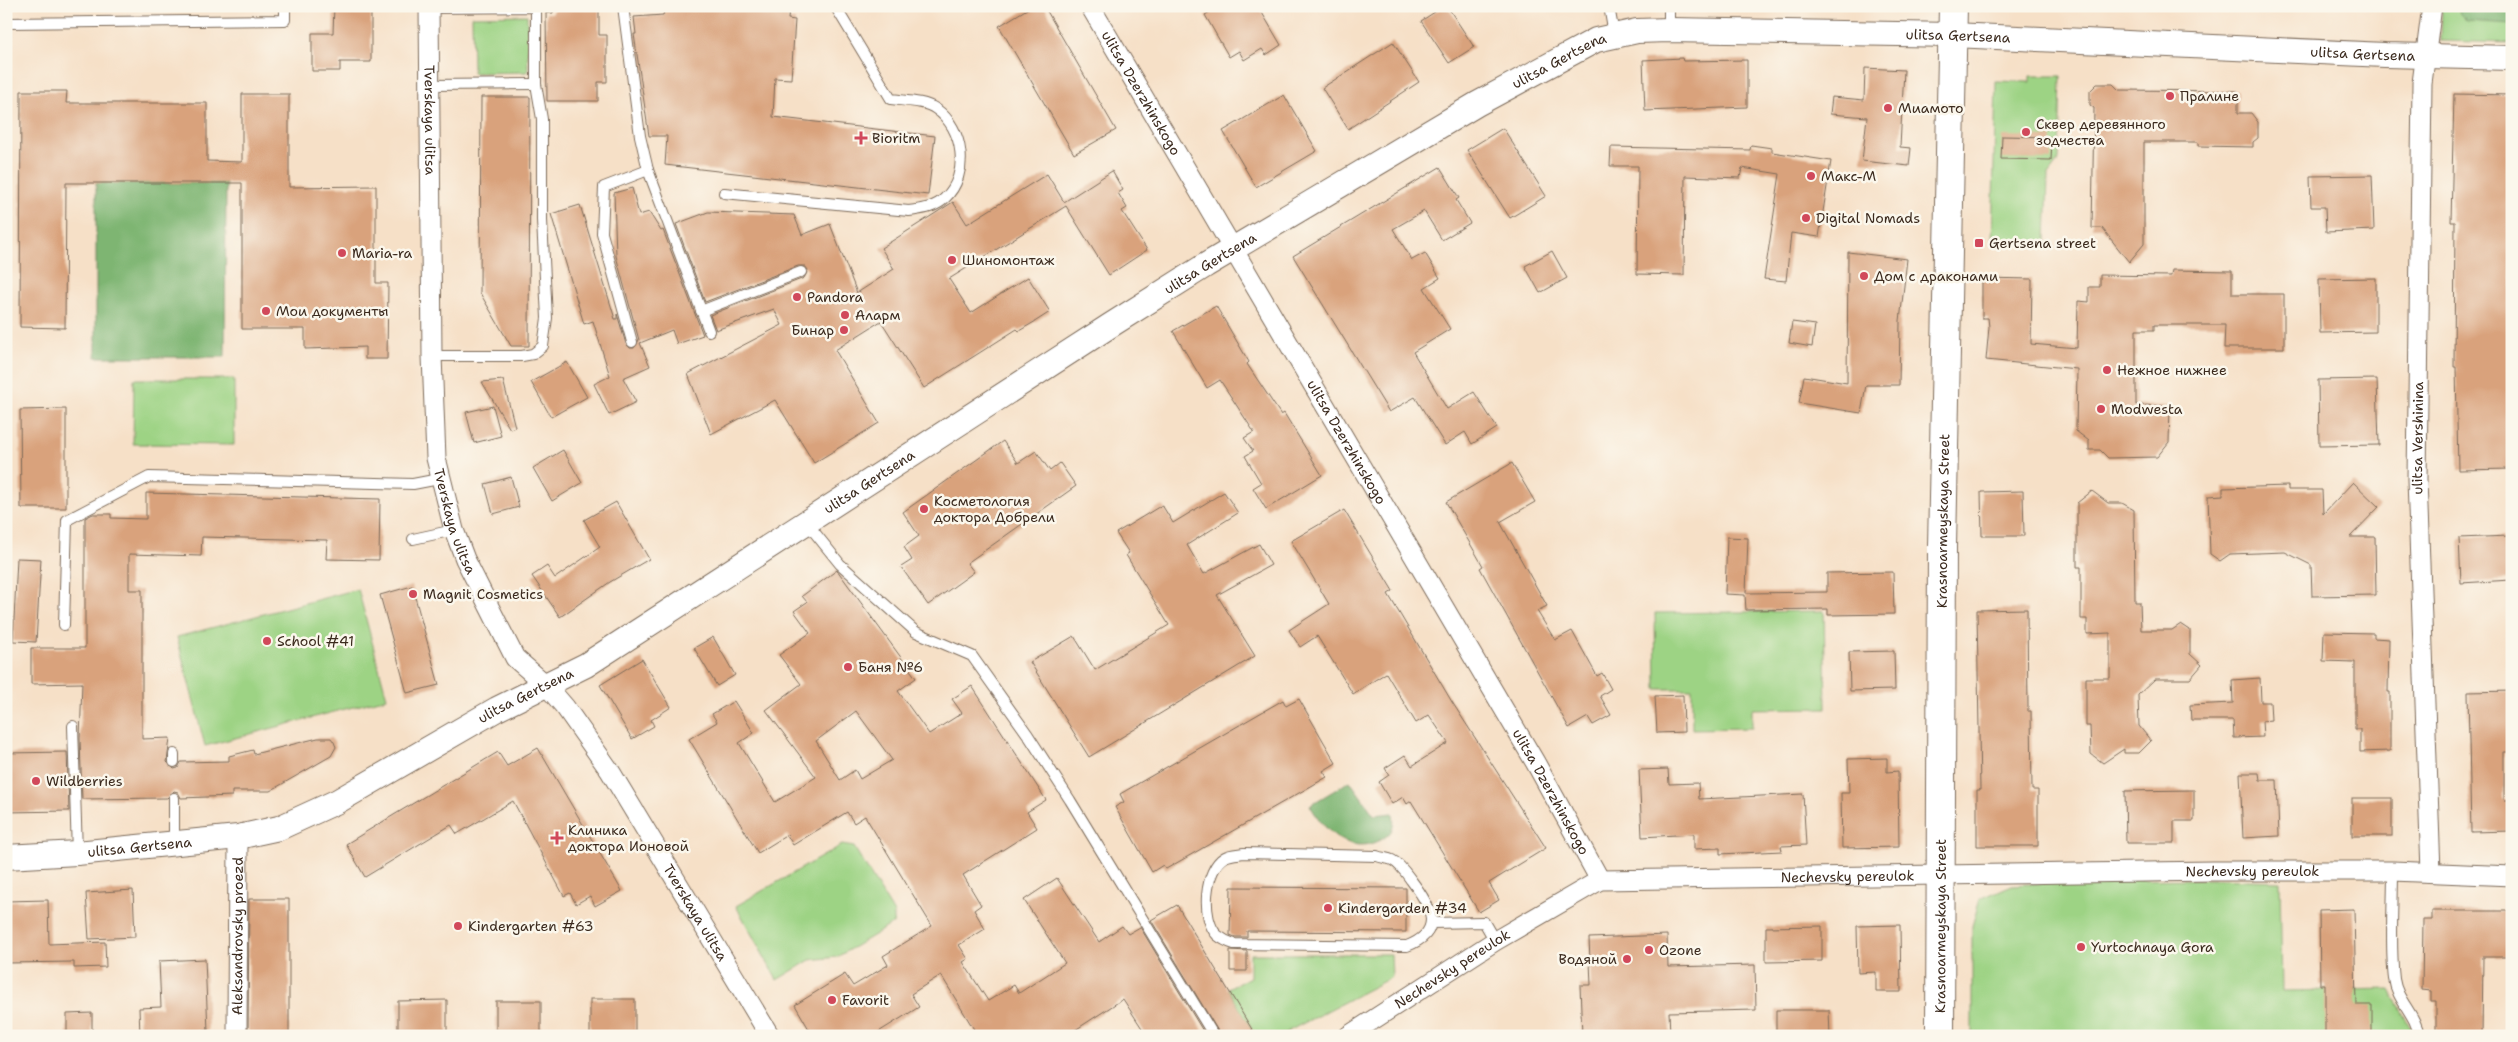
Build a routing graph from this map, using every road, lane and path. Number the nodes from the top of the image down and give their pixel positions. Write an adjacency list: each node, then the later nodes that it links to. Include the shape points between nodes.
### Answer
1 (285, 6): 10 (lane, via 286,20)
2 (623, 6): 18 (lane, via 640,136)
3 (835, 6): 19 (lane, via 891,99 936,109 949,121 961,155 960,173 953,190 944,200 928,209 909,211)
4 (1090, 6): 20 (street, ulitsa Dzerzhinskogo)
5 (1608, 6): 12 (lane)
6 (1670, 6): 11 (lane)
7 (1953, 6): 13 (main road, Krasnoarmeyskaya Street)
8 (2432, 6): 14 (street, ulitsa Vershinina)
9 (429, 7): 16 (lane, via 536,7); 17 (street, Tverskaya ulitsa)
10 (6, 22)
11 (1669, 30): 12 (street, ulitsa Gertsena); 13 (street, ulitsa Gertsena)
12 (1614, 35): 20 (street, ulitsa Gertsena, via 1575,50 1477,104)
13 (1953, 35): 14 (street, ulitsa Gertsena); 40 (main road, Krasnoarmeyskaya Street, via 1942,548)
14 (2425, 56): 15 (street, ulitsa Gertsena); 39 (street, ulitsa Vershinina, via 2418,232 2417,478)
15 (2512, 58)
16 (536, 84): 17 (lane); 25 (lane, via 542,119 542,220 547,318 543,346 533,354 522,356)
17 (430, 85): 25 (street, Tverskaya ulitsa)
18 (648, 170): 22 (lane); 24 (lane, via 604,187 602,233)
19 (724, 193)
20 (1233, 249): 27 (street, ulitsa Gertsena); 42 (street, ulitsa Dzerzhinskogo)
21 (801, 272): 22 (lane)
22 (701, 311): 23 (lane)
23 (709, 330)
24 (632, 342)
25 (432, 356): 26 (street, Tverskaya ulitsa, via 436,458)
26 (440, 479): 28 (street, Tverskaya ulitsa); 30 (lane, via 413,484 150,477 67,520)
27 (806, 522): 31 (street, ulitsa Gertsena, via 586,664); 47 (lane, via 840,564 916,632 972,656 1034,743)
28 (454, 530): 29 (lane); 31 (street, Tverskaya ulitsa, via 465,559 515,658)
29 (413, 539)
30 (64, 624)
31 (546, 685): 34 (street, ulitsa Gertsena, via 497,709 338,801 279,828); 46 (street, Tverskaya ulitsa, via 610,771)
32 (73, 726): 36 (lane)
33 (174, 798): 35 (lane)
34 (238, 836): 35 (street, ulitsa Gertsena); 45 (street, Aleksandrovsky proezd)
35 (174, 843): 36 (street, ulitsa Gertsena)
36 (77, 853): 37 (street, ulitsa Gertsena)
37 (6, 857)
38 (2393, 871): 39 (street, Nechevsky pereulok); 40 (street, Nechevsky pereulok, via 2213,870); 50 (lane, via 2394,981 2414,1017)
39 (2431, 872): 41 (street, Nechevsky pereulok)
40 (1940, 875): 42 (street, Nechevsky pereulok); 49 (main road, Krasnoarmeyskaya Street)
41 (2512, 876)
42 (1600, 880): 44 (street, Nechevsky pereulok)
43 (1432, 923): 43 (lane, via 1424,897 1401,868 1392,860 1377,856 1244,853 1226,856 1214,866 1208,884 1210,923 1216,934 1234,944 1407,946 1427,934); 44 (lane, via 1484,922)
44 (1496, 942): 48 (street, Nechevsky pereulok)
45 (237, 1036)
46 (770, 1036)
47 (1214, 1036)
48 (1348, 1036)
49 (1940, 1036)
50 (2419, 1036)

